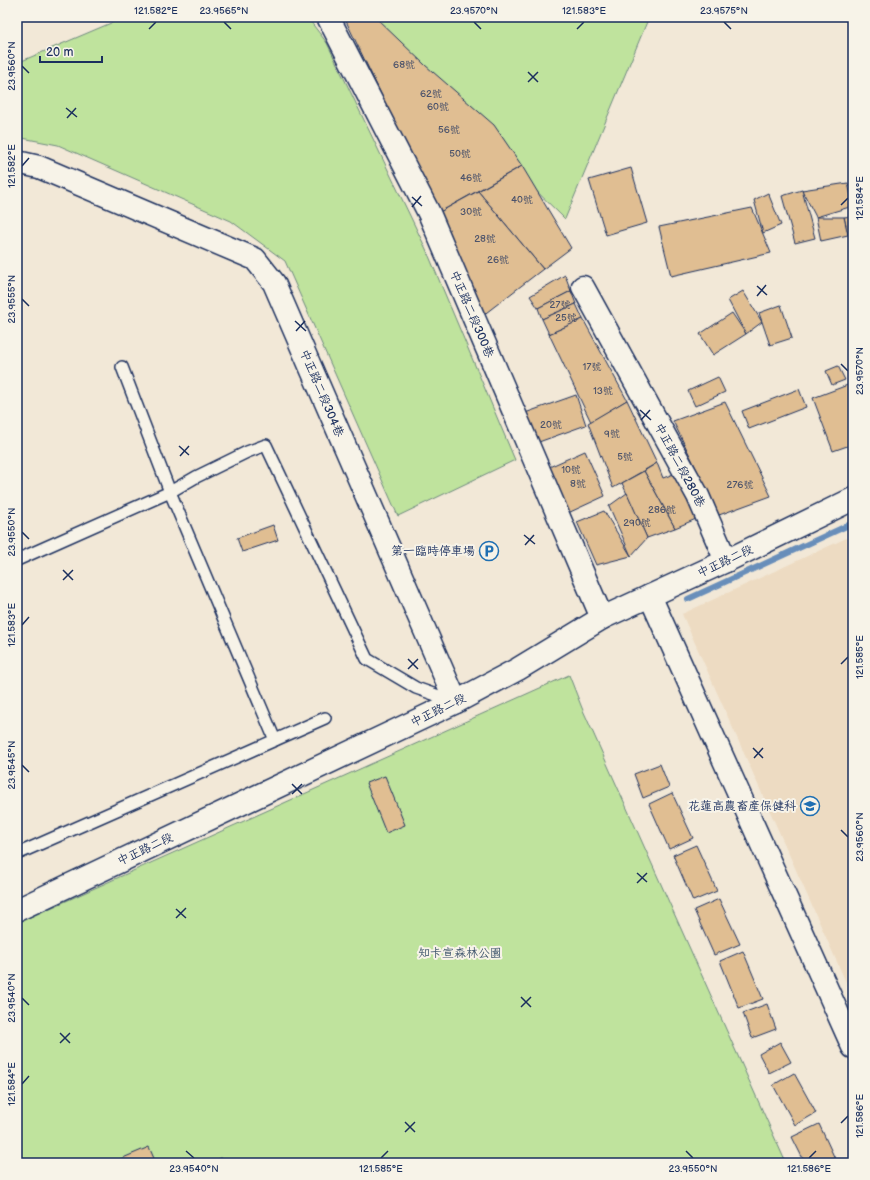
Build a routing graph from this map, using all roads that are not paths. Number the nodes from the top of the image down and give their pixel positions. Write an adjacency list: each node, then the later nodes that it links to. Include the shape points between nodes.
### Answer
1 (328, 17): 10 (street, 中正路二段300巷, via 429,213)
2 (17, 162): 11 (street, 中正路二段304巷, via 39,167 255,259 274,283)
3 (583, 286): 8 (street, 中正路二段280巷, via 698,496)
4 (122, 367): 5 (lane)
5 (170, 492): 7 (lane); 11 (lane, via 246,452 266,445 367,659 416,688); 13 (lane)
6 (853, 499): 8 (street, 中正路二段)
7 (17, 560)
8 (726, 561): 9 (street, 中正路二段)
9 (650, 596): 10 (street, 中正路二段); 16 (street)
10 (602, 618): 11 (street, 中正路二段, via 518,669)
11 (456, 702): 15 (street, 中正路二段)
12 (325, 718): 13 (lane)
13 (275, 740): 14 (lane)
14 (17, 854)
15 (17, 910)
16 (853, 1047)

